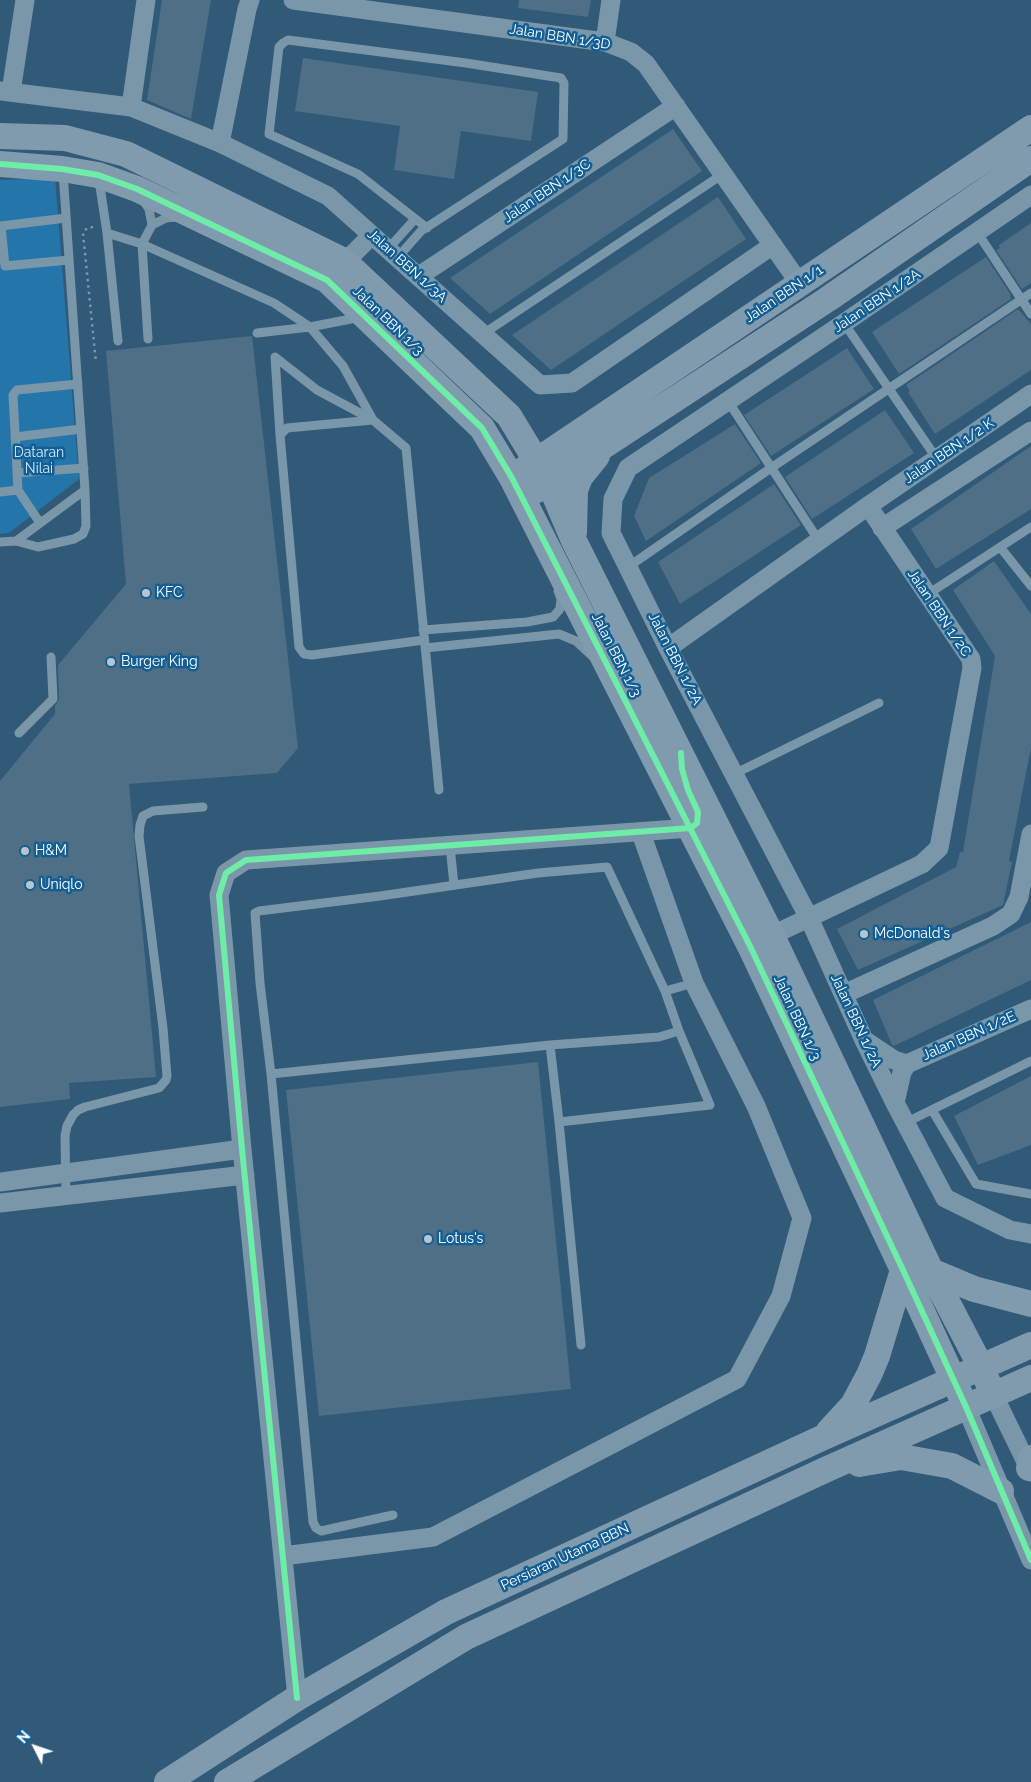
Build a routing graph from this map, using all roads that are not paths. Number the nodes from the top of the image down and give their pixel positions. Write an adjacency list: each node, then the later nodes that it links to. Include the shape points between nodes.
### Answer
1 (25, 0): 8 (street)
2 (146, 0): 10 (street)
3 (250, 0): 13 (street)
4 (293, 0): 6 (street, Jalan BBN 1/3D)
5 (611, 0): 7 (street)
6 (381, 5): 7 (street, Jalan BBN 1/3D)
7 (605, 42): 9 (street, Jalan BBN 1/3D, via 631,52 646,64)
8 (6, 92): 10 (street, Jalan BBN 1/3A)
9 (676, 106): 17 (street, Jalan BBN 1/3D); 34 (street, Jalan BBN 1/3C)
10 (131, 107): 13 (street, Jalan BBN 1/3A)
11 (1031, 128): 35 (street, Jalan BBN 1/1)
12 (0, 136): 33 (street, Jalan BBN 1/3, via 65,138 126,154)
13 (220, 143): 28 (street, Jalan BBN 1/3A, via 328,196)
14 (1031, 159): 37 (street, Jalan BBN 1/1)
15 (0, 164): 16 (street, Jalan BBN 1/3)
16 (62, 169): 18 (street, Jalan BBN 1/3); 22 (lane)
17 (723, 174): 30 (street, Jalan BBN 1/3D); 44 (lane)
18 (98, 175): 19 (street, Jalan BBN 1/3); 26 (lane)
19 (137, 189): 21 (street, Jalan BBN 1/3); 24 (lane, via 149,209)
20 (1031, 195): 27 (street, Jalan BBN 1/2A)
21 (191, 215): 24 (lane, via 166,218); 33 (street, Jalan BBN 1/3)
22 (66, 218): 32 (lane); 32 (lane, via 1,226 5,266)
23 (415, 218): 25 (lane); 25 (lane, via 358,174 269,134 279,47 283,42 288,40 561,78 564,83 563,139); 31 (lane)
24 (152, 225): 29 (lane)
25 (427, 228): 31 (lane)
26 (106, 229): 29 (lane); 46 (lane)
27 (977, 232): 38 (lane); 41 (street, Jalan BBN 1/2A)
28 (372, 235): 31 (street, Jalan BBN 1/3A); 33 (street)
29 (142, 244): 42 (lane, via 274,303); 45 (lane)
30 (773, 245): 35 (street, Jalan BBN 1/3D); 44 (street, Jalan BBN 1/3A, via 572,383 540,385)
31 (393, 253): 34 (street, Jalan BBN 1/3A)
32 (69, 260): 47 (lane)
33 (336, 271): 40 (street, Jalan BBN 1/3); 51 (street, Jalan BBN 1/3)
34 (419, 276): 44 (street, Jalan BBN 1/3A)
35 (800, 284): 57 (street, Jalan BBN 1/1)
36 (1031, 293): 38 (lane)
37 (828, 299): 41 (street); 58 (street, Jalan BBN 1/1)
38 (1021, 299): 39 (lane); 48 (lane)
39 (1031, 314)
40 (365, 316): 42 (lane); 64 (street, Jalan BBN 1/3, via 482,428)
41 (844, 323): 48 (lane); 50 (street, Jalan BBN 1/2A)
42 (310, 327): 43 (lane); 52 (lane, via 343,366)
43 (257, 333)
44 (483, 334)
45 (148, 338)
46 (118, 341)
47 (78, 384): 53 (lane); 56 (lane, via 17,390 13,394)
48 (889, 390): 59 (lane); 61 (lane)
49 (1031, 394): 59 (street, Jalan BBN 1/2 K)
50 (728, 401): 61 (lane); 78 (street, Jalan BBN 1/2A, via 628,468 613,499 611,533)
51 (509, 416): 57 (street, via 551,436); 62 (street, Jalan BBN 1/3)
52 (373, 420): 55 (lane, via 287,428); 55 (lane, via 317,390 275,357); 81 (lane, via 406,448)
53 (81, 429): 56 (lane); 60 (lane)
54 (1031, 431): 71 (street, Jalan BBN 1/2 K)
55 (280, 435): 81 (lane, via 298,647 304,654 312,656)
56 (15, 437): 63 (lane)
57 (571, 438): 62 (street, Jalan BBN 1/1)
58 (608, 444): 62 (street, Jalan BBN 1/1); 73 (street, via 580,476 574,505)
59 (937, 459): 68 (street, Jalan BBN 1/2 K)
60 (84, 468): 63 (lane); 66 (lane)
61 (771, 468): 75 (lane); 78 (lane)
62 (543, 471): 64 (street); 73 (street, Jalan BBN 1/3)
63 (17, 474): 65 (lane)
64 (518, 489): 76 (street, Jalan BBN 1/3)
65 (18, 490): 67 (lane); 69 (lane)
66 (85, 490): 69 (lane); 72 (lane, via 86,526 82,534 74,539 38,547)
67 (0, 492)
68 (868, 506): 71 (street, Jalan BBN 1/2C); 75 (street)
69 (40, 523): 72 (lane)
70 (1031, 527): 77 (lane)
71 (882, 528): 80 (street, Jalan BBN 1/2C)
72 (16, 541): 74 (lane)
73 (574, 541): 87 (street, Jalan BBN 1/3)
74 (0, 542)
75 (819, 542): 82 (street)
76 (546, 545): 81 (lane, via 561,599 560,609 553,617); 84 (street, Jalan BBN 1/3)
77 (1000, 547): 79 (lane); 80 (lane)
78 (628, 567): 82 (street, Jalan BBN 1/2A)
79 (1031, 586)
80 (928, 594): 96 (street, Jalan BBN 1/2C, via 971,659 972,668 939,848 922,864)
81 (424, 639): 84 (lane, via 559,634 576,641); 89 (lane)
82 (668, 648): 88 (street, Jalan BBN 1/2A)
83 (51, 657): 86 (lane, via 53,700)
84 (618, 687): 91 (street, Jalan BBN 1/3)
85 (879, 703): 88 (lane)
86 (19, 733)
87 (681, 753): 91 (street, via 688,790 698,812 697,823); 97 (street, Jalan BBN 1/3)
88 (734, 774): 96 (street, Jalan BBN 1/2A)
89 (439, 790)
90 (204, 807): 113 (lane, via 153,811 143,816 140,825 166,1080 159,1088 78,1110 67,1126 65,1136)
91 (691, 828): 92 (street); 97 (street, Jalan BBN 1/3)
92 (641, 833): 94 (street); 98 (street)
93 (1031, 834): 100 (street, via 1020,897 1011,914 993,926)
94 (450, 846): 95 (lane); 112 (street, via 246,860 226,873 220,895)
95 (454, 885): 99 (lane, via 607,867); 107 (lane, via 255,913)
96 (809, 918): 97 (street, Jalan BBN 1/2C); 100 (street, Jalan BBN 1/2A)
97 (761, 941): 120 (street, Jalan BBN 1/3); 121 (street, Jalan BBN 1/3)
98 (694, 983): 99 (lane); 135 (street, via 756,1106 802,1218 780,1296 737,1379 432,1537)
99 (665, 991): 102 (lane)
100 (844, 994): 103 (street, Jalan BBN 1/2A)
101 (1031, 1009): 106 (street, Jalan BBN 1/2E)
102 (679, 1031): 104 (lane, via 659,1038); 110 (lane, via 710,1106)
103 (864, 1040): 106 (street, Jalan BBN 1/2E, via 894,1060); 108 (street, Jalan BBN 1/2A)
104 (550, 1045): 107 (lane); 110 (lane)
105 (1031, 1061): 109 (lane)
106 (907, 1064): 108 (street, Jalan BBN 1/2E)
107 (271, 1074): 134 (lane, via 314,1522 321,1531)
108 (895, 1103): 111 (street, Jalan BBN 1/2A)
109 (932, 1110): 111 (lane); 116 (lane, via 976,1184)
110 (559, 1122): 123 (lane)
111 (905, 1123): 119 (street, Jalan BBN 1/2A, via 945,1198 1010,1230)
112 (242, 1149): 113 (street); 114 (street)
113 (66, 1173): 115 (street); 117 (lane)
114 (245, 1175): 117 (street); 135 (street)
115 (0, 1182)
116 (1031, 1194)
117 (66, 1196): 118 (street)
118 (0, 1203)
119 (1031, 1234)
120 (903, 1270): 127 (street, Jalan BBN 1/3); 130 (street, via 877,1356 853,1405)
121 (931, 1271): 122 (street, via 974,1289); 125 (street, Jalan BBN 1/3)
122 (1031, 1304)
123 (581, 1345)
124 (1031, 1345): 125 (street, Persiaran Utama BBN)
125 (981, 1366): 127 (street, Persiaran Utama BBN); 128 (street, Jalan BBN 1/3)
126 (1031, 1378): 128 (street)
127 (953, 1379): 129 (street, Jalan BBN 1/3); 130 (street, Persiaran Utama BBN)
128 (993, 1394): 129 (street); 131 (street)
129 (966, 1407): 132 (street); 133 (street)
130 (824, 1438): 137 (street, Persiaran Utama BBN, via 446,1612)
131 (1030, 1466)
132 (824, 1470): 133 (street, via 901,1457 952,1466); 139 (street, via 466,1637)
133 (1001, 1491): 136 (street)
134 (393, 1516)
135 (283, 1556): 137 (street)
136 (1031, 1560)
137 (297, 1698): 138 (street, Persiaran Utama BBN)
138 (166, 1782)
139 (227, 1782)

